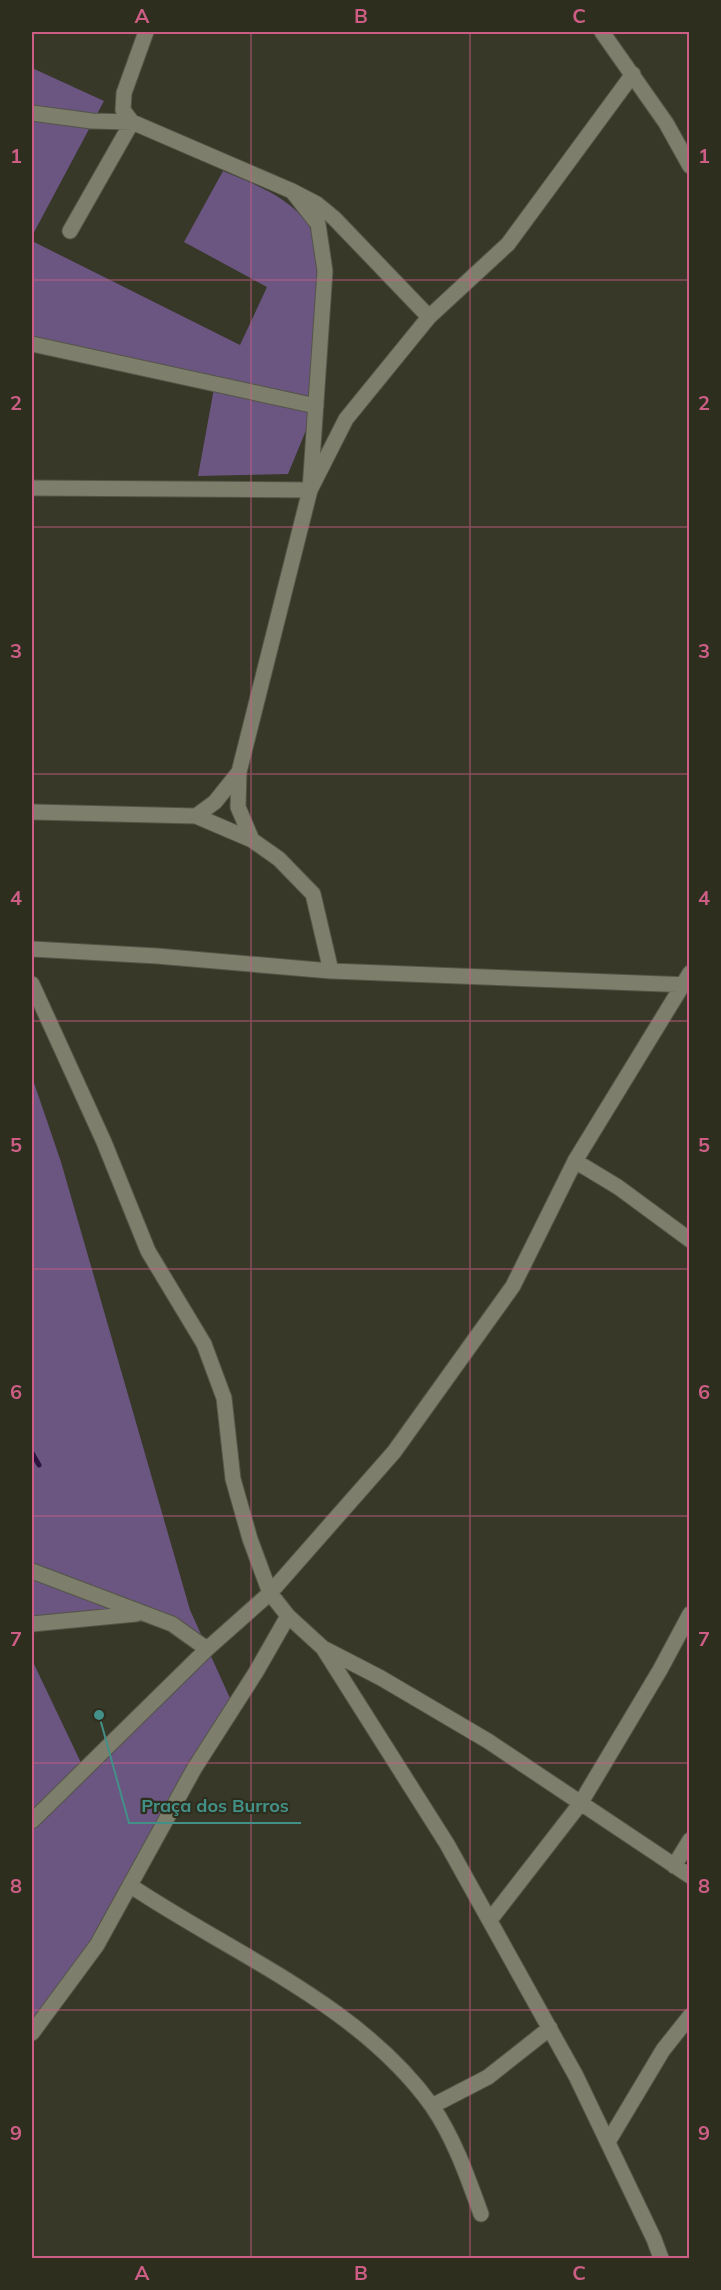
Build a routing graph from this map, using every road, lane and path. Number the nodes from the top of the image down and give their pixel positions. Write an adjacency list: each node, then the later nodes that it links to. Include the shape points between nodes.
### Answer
1 (146, 32): 5 (street, via 124,93 123,110)
2 (602, 32): 3 (street)
3 (633, 74): 6 (street); 9 (street, via 507,244)
4 (32, 112): 5 (street)
5 (132, 122): 7 (street); 8 (street)
6 (690, 166)
7 (292, 191): 9 (street, via 334,218); 11 (street, via 318,224 326,271)
8 (70, 231)
9 (429, 317): 13 (street, via 346,419)
10 (32, 344): 11 (street)
11 (316, 406): 13 (street)
12 (32, 488): 13 (street)
13 (310, 490): 14 (street)
14 (239, 772): 16 (street, via 215,802); 17 (street, via 238,807)
15 (32, 812): 16 (street)
16 (196, 816): 17 (street)
17 (252, 840): 19 (street, via 279,859 313,894)
18 (32, 949): 19 (street)
19 (331, 971): 20 (street)
20 (687, 981): 22 (street)
21 (32, 984): 25 (street, via 104,1142 148,1251 204,1344 224,1398 233,1479)
22 (575, 1161): 23 (street); 25 (street, via 513,1286 394,1452)
23 (690, 1240)
24 (32, 1571): 26 (street)
25 (270, 1593): 28 (street); 31 (street)
26 (140, 1614): 29 (street); 31 (street, via 172,1624)
27 (690, 1614): 32 (street)
28 (288, 1616): 30 (street); 37 (street, via 194,1769)
29 (32, 1624)
30 (323, 1648): 32 (street, via 488,1741); 38 (street, via 447,1844)
31 (207, 1649): 33 (street)
32 (580, 1804): 35 (street); 38 (street)
33 (32, 1821)
34 (690, 1840): 35 (street)
35 (674, 1866): 36 (street)
36 (690, 1876)
37 (131, 1886): 41 (street, via 97,1945); 42 (street, via 309,1994 393,2061)
38 (490, 1920): 40 (street)
39 (690, 2016): 43 (street, via 663,2050)
40 (550, 2028): 42 (street, via 488,2077); 43 (street)
41 (32, 2033)
42 (432, 2106): 44 (street)
43 (608, 2142): 45 (street)
44 (481, 2214)
45 (661, 2259)

